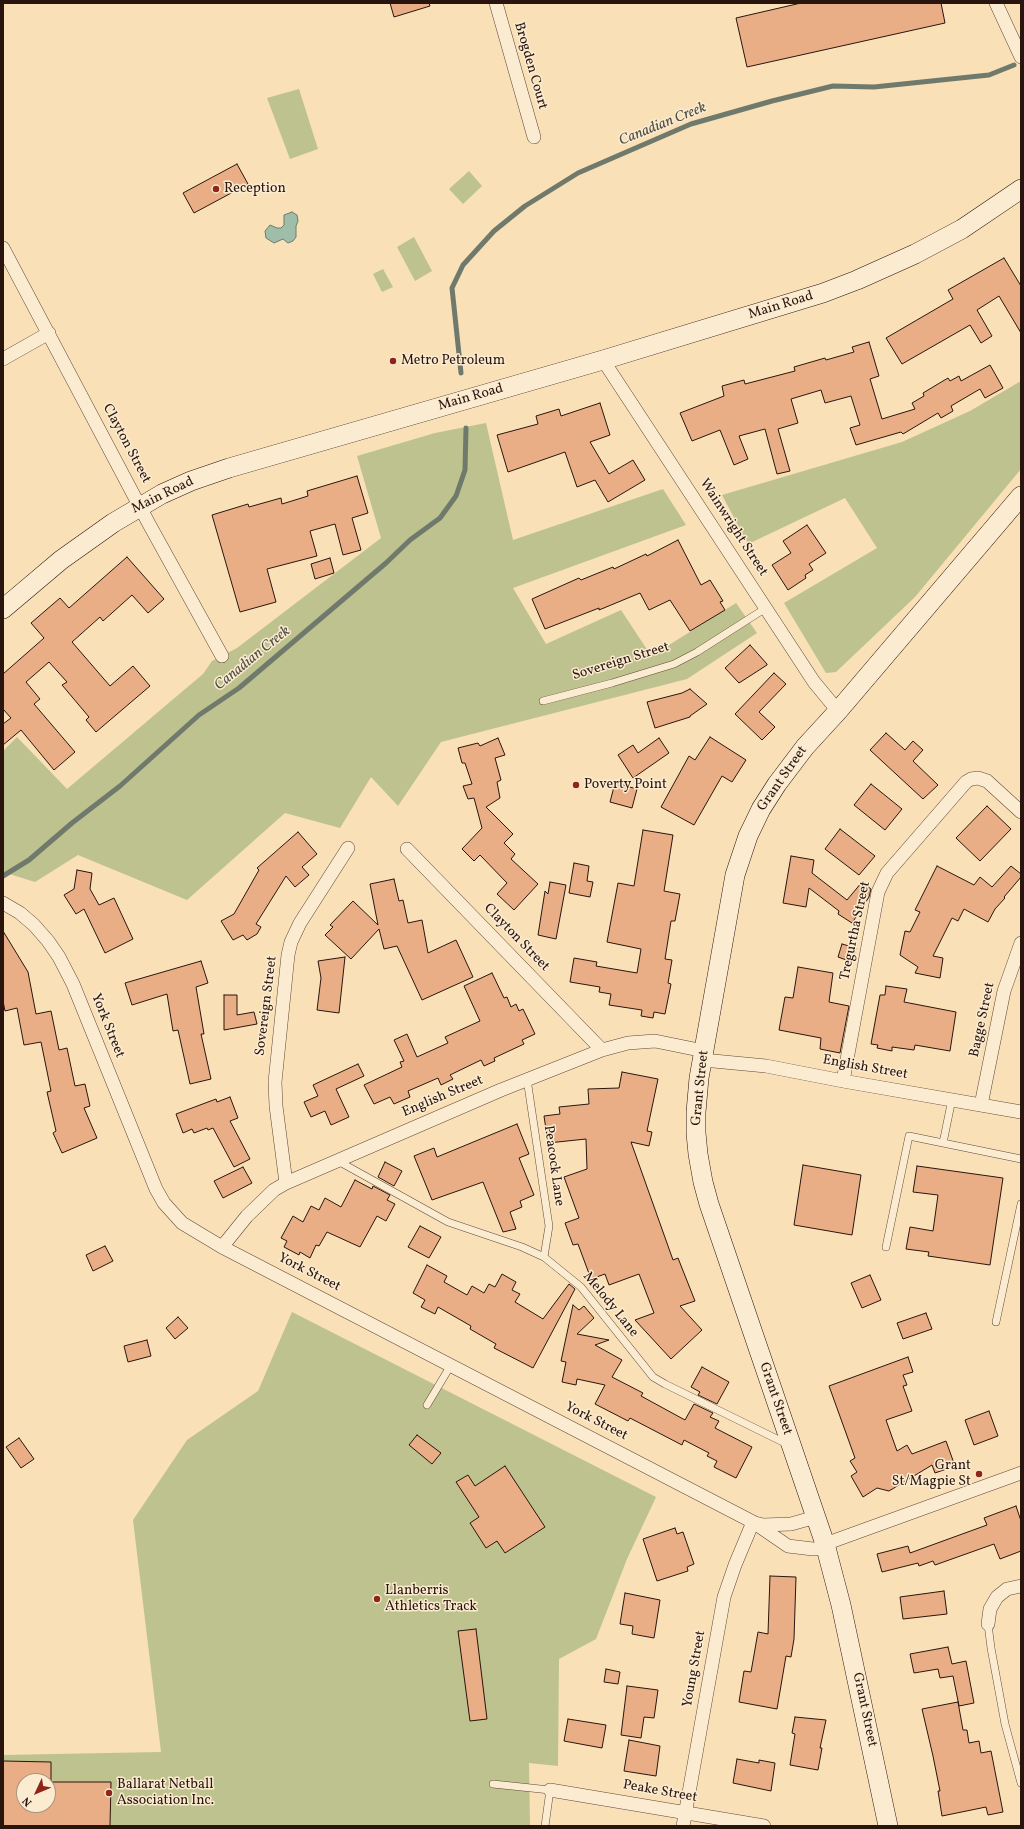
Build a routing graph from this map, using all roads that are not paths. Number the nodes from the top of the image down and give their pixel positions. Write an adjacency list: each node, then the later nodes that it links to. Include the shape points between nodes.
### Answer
1 (496, 3): 4 (street, Brogden Court)
2 (996, 3): 3 (street)
3 (1020, 54)
4 (534, 137)
5 (1021, 189): 7 (main road, Main Road)
6 (1021, 204): 7 (main road, Main Road)
7 (962, 229): 11 (main road, Main Road, via 901,260 836,288)
8 (3, 248): 9 (street, Clayton Street)
9 (49, 333): 10 (street); 13 (street, Clayton Street)
10 (3, 359)
11 (603, 360): 13 (main road, Main Road, via 229,468 191,481); 14 (street, Wainwright Street)
12 (1021, 496): 18 (main road, Grant Street)
13 (140, 506): 15 (main road, Main Road, via 80,546); 16 (street, Clayton Street)
14 (766, 608): 17 (lane, Sovereign Street, via 674,664 612,684); 18 (street, Wainwright Street, via 815,683)
15 (3, 609)
16 (222, 656)
17 (543, 701)
18 (838, 711): 25 (main road, Grant Street, via 805,747 777,784 744,844 735,874)
19 (1021, 812): 27 (street, Tregurtha Street, via 985,780 971,779 891,868 880,884)
20 (348, 848): 34 (street, Sovereign Street, via 300,923 288,955 275,1082)
21 (407, 849): 24 (street, Clayton Street)
22 (3, 903): 36 (street, York Street, via 34,925 51,945 66,970 153,1184 164,1203 185,1226)
23 (1021, 943): 29 (street, Bagge Street, via 1004,992)
24 (602, 1050): 25 (street, English Street, via 646,1041 663,1042); 26 (street, English Street)
25 (703, 1055): 27 (street, English Street); 42 (main road, Grant Street, via 696,1112 698,1154 703,1182)
26 (527, 1079): 33 (street, English Street); 38 (lane, Peacock Lane, via 549,1226)
27 (842, 1081): 28 (street, English Street)
28 (952, 1099): 29 (street, English Street); 31 (lane)
29 (981, 1104): 30 (street, English Street)
30 (1021, 1112)
31 (943, 1143): 32 (lane); 37 (lane, via 909,1136)
32 (1021, 1159)
33 (338, 1161): 34 (street, English Street); 38 (lane, Melody Lane, via 448,1222)
34 (286, 1183): 36 (street, English Street, via 274,1190 247,1216)
35 (1021, 1204): 39 (lane)
36 (222, 1247): 40 (street, York Street)
37 (886, 1247)
38 (544, 1257): 42 (lane, Melody Lane, via 581,1287 653,1377)
39 (996, 1322)
40 (451, 1365): 41 (lane); 45 (street, York Street)
41 (427, 1405)
42 (791, 1446): 44 (main road, Grant Street)
43 (1021, 1473): 46 (street, York Street)
44 (816, 1517): 45 (street, York Street, via 791,1524 763,1525); 46 (main road, Grant Street)
45 (753, 1522): 46 (street, York Street, via 788,1546); 52 (street, Young Street, via 724,1597)
46 (826, 1546): 56 (main road, Grant Street)
47 (1021, 1586): 48 (street, via 1007,1589 997,1597 990,1609)
48 (988, 1624): 49 (lane, via 990,1648 1005,1724)
49 (1021, 1783)
50 (493, 1784): 51 (lane)
51 (550, 1790): 52 (street, Peake Street); 53 (lane)
52 (685, 1813): 54 (street, Young Street); 55 (street, Peake Street)
53 (545, 1826)
54 (683, 1826)
55 (764, 1826)
56 (888, 1826)

